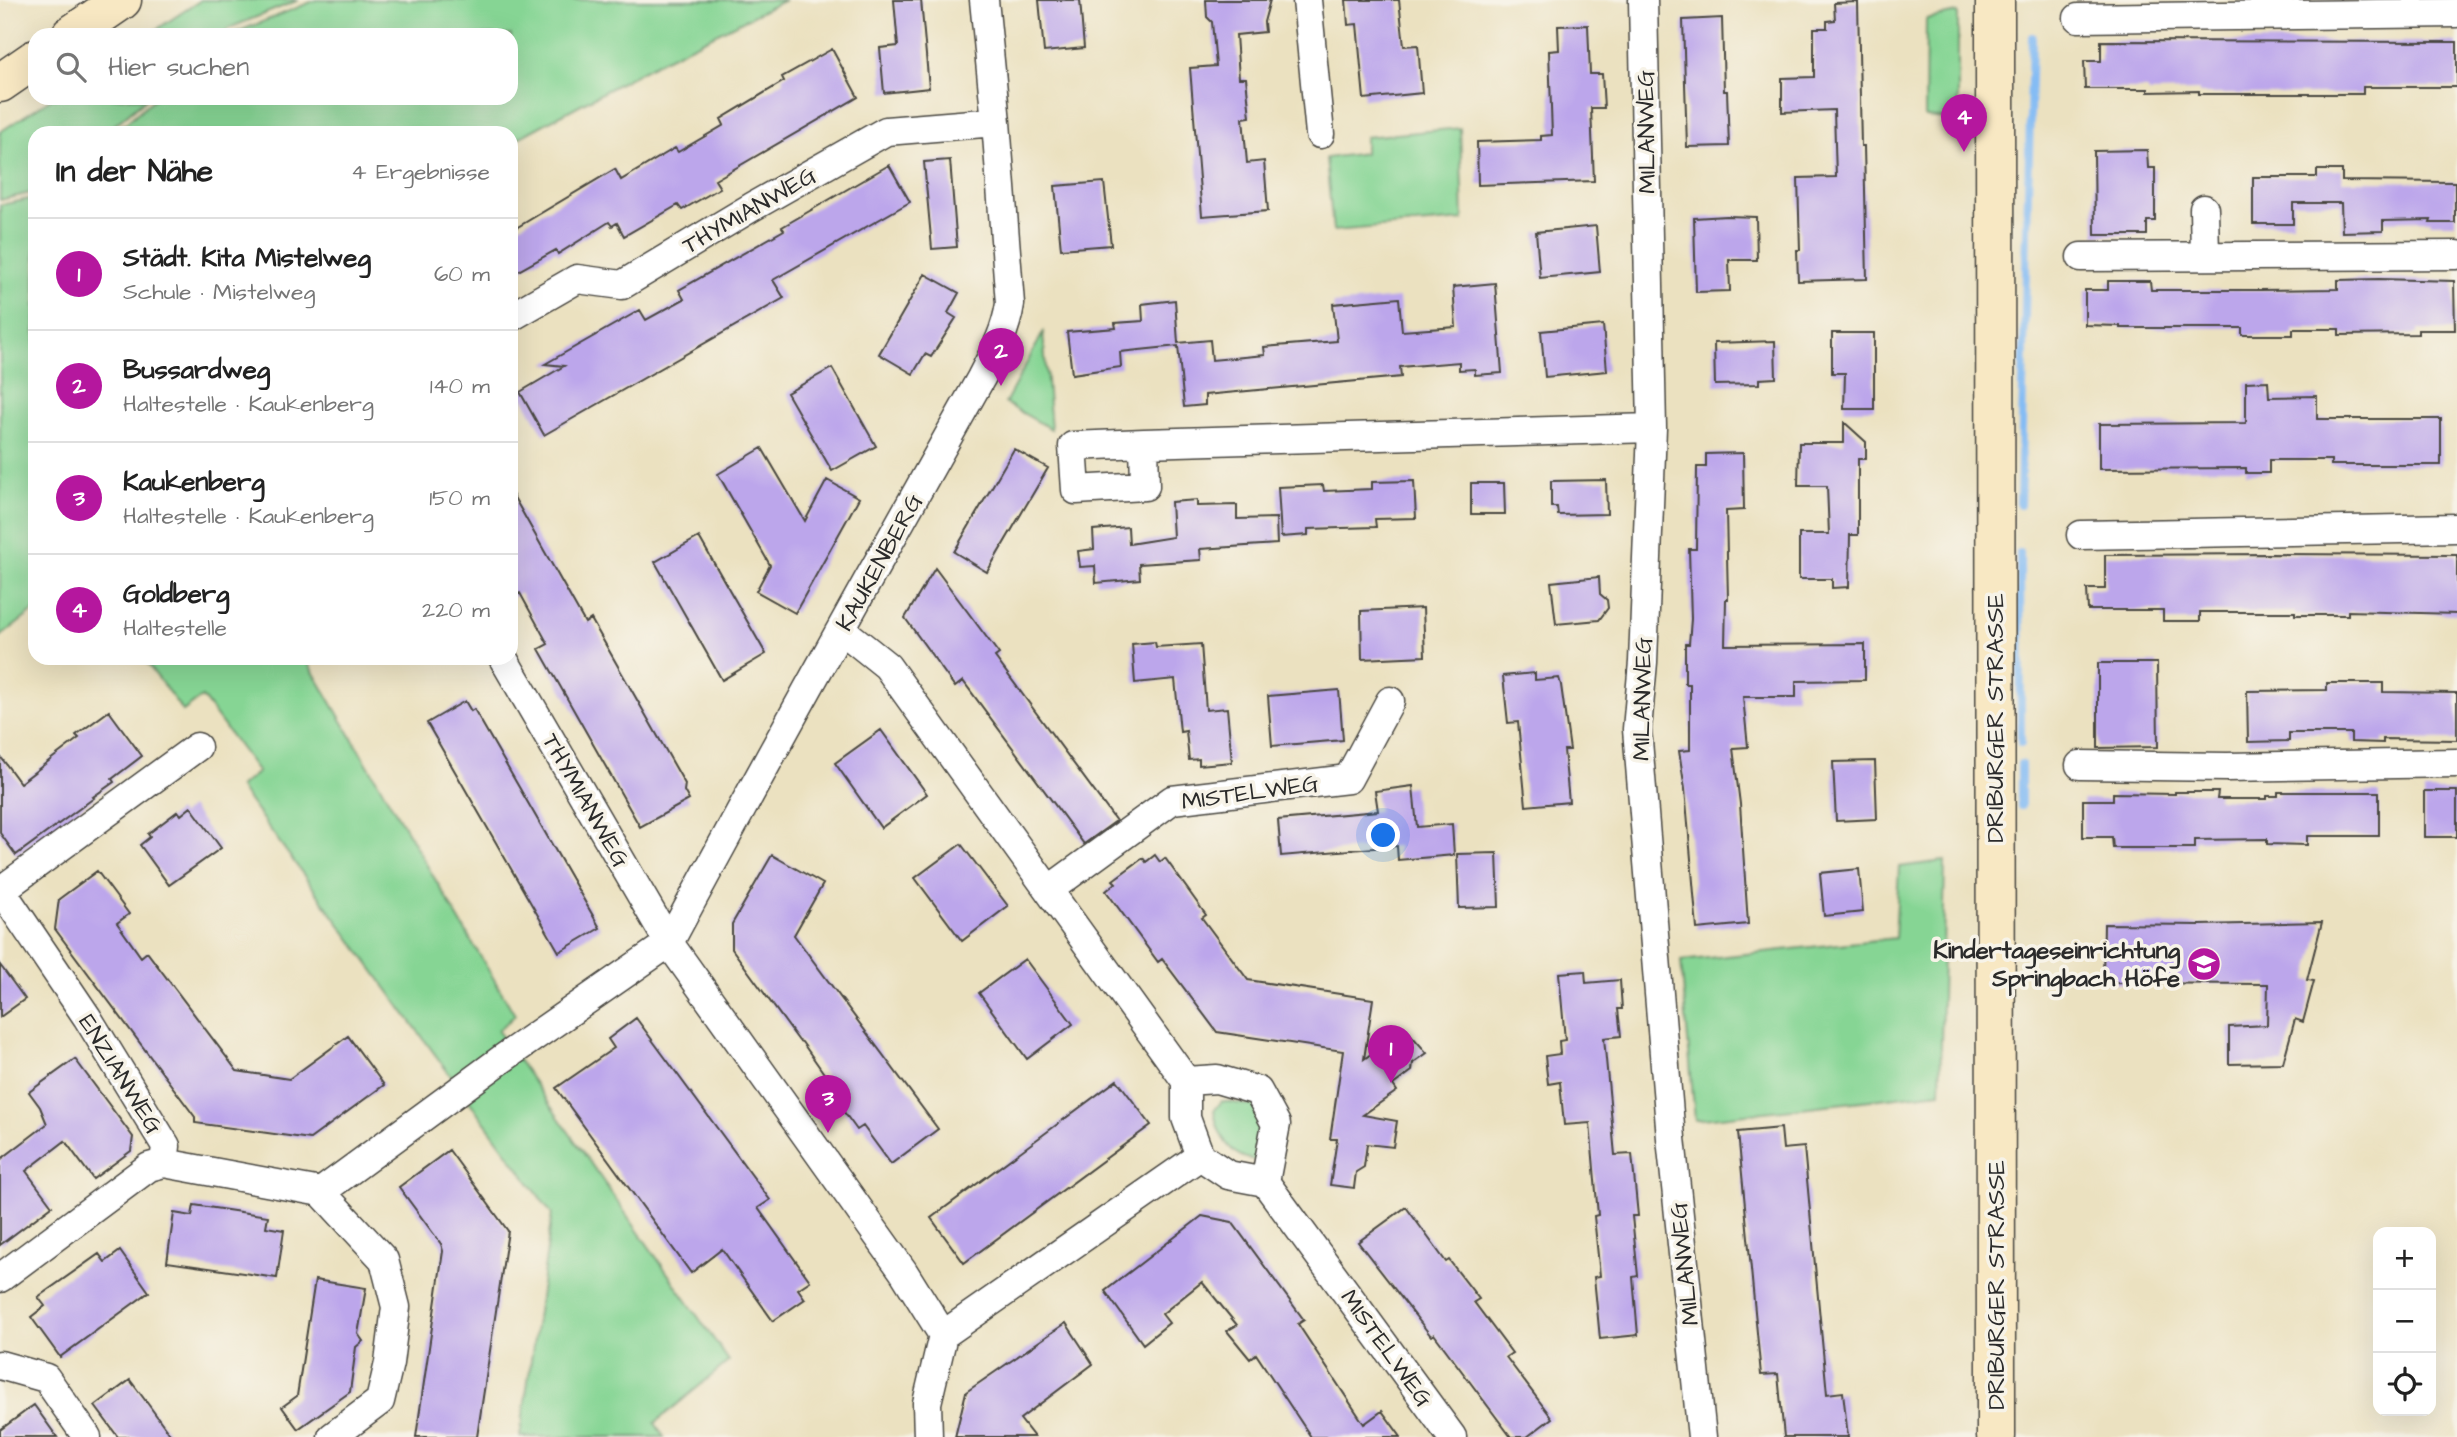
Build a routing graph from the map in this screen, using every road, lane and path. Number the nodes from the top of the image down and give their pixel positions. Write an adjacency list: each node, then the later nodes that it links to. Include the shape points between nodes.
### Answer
1 (122, 0): 8 (main road)
2 (984, 0): 11 (street, KAUKENBERG)
3 (1307, 0): 12 (street)
4 (1643, 0): 18 (street, MILANWEG)
5 (1995, 0): 44 (main road, DRIBURGER STRASSE)
6 (2457, 13): 7 (street)
7 (2078, 18)
8 (81, 28)
9 (28, 64): 10 (main road)
10 (0, 83)
11 (996, 122): 17 (street, THYMIANWEG, via 886,131 622,285 577,279); 22 (street, KAUKENBERG, via 1010,304 1007,322 994,354)
12 (1320, 134)
13 (2204, 209): 15 (street)
14 (2457, 255): 15 (street)
15 (2205, 256): 16 (street)
16 (2081, 257)
17 (518, 313)
18 (1652, 428): 19 (street); 43 (street, MILANWEG, via 1637,729 1671,1138)
19 (1144, 443)
20 (2457, 528): 21 (street)
21 (2081, 535)
22 (842, 629): 29 (street, via 887,666); 30 (street, KAUKENBERG)
23 (507, 665): 30 (street, THYMIANWEG)
24 (1390, 701): 29 (street, MISTELWEG, via 1348,779 1172,800)
25 (197, 747): 28 (street, ENZIANWEG)
26 (2457, 763): 27 (street)
27 (2080, 765)
28 (1, 890): 33 (street, ENZIANWEG, via 166,1146)
29 (1050, 890): 31 (street)
30 (669, 943): 35 (street); 37 (street, via 903,1271)
31 (1186, 1081): 32 (street, via 1186,1118); 34 (street, via 1217,1079 1258,1091 1276,1124)
32 (1200, 1156): 34 (street, via 1228,1175); 37 (street)
33 (164, 1163): 35 (street, ENZIANWEG); 36 (street, via 149,1167)
34 (1265, 1182): 42 (street, MISTELWEG)
35 (321, 1192): 40 (street, via 384,1261 396,1307 380,1401)
36 (0, 1279)
37 (943, 1335): 41 (street, via 927,1403)
38 (0, 1365): 39 (street, via 46,1378)
39 (87, 1437)
40 (332, 1437)
41 (928, 1437)
42 (1452, 1437)
43 (1702, 1437)
44 (1996, 1437)

